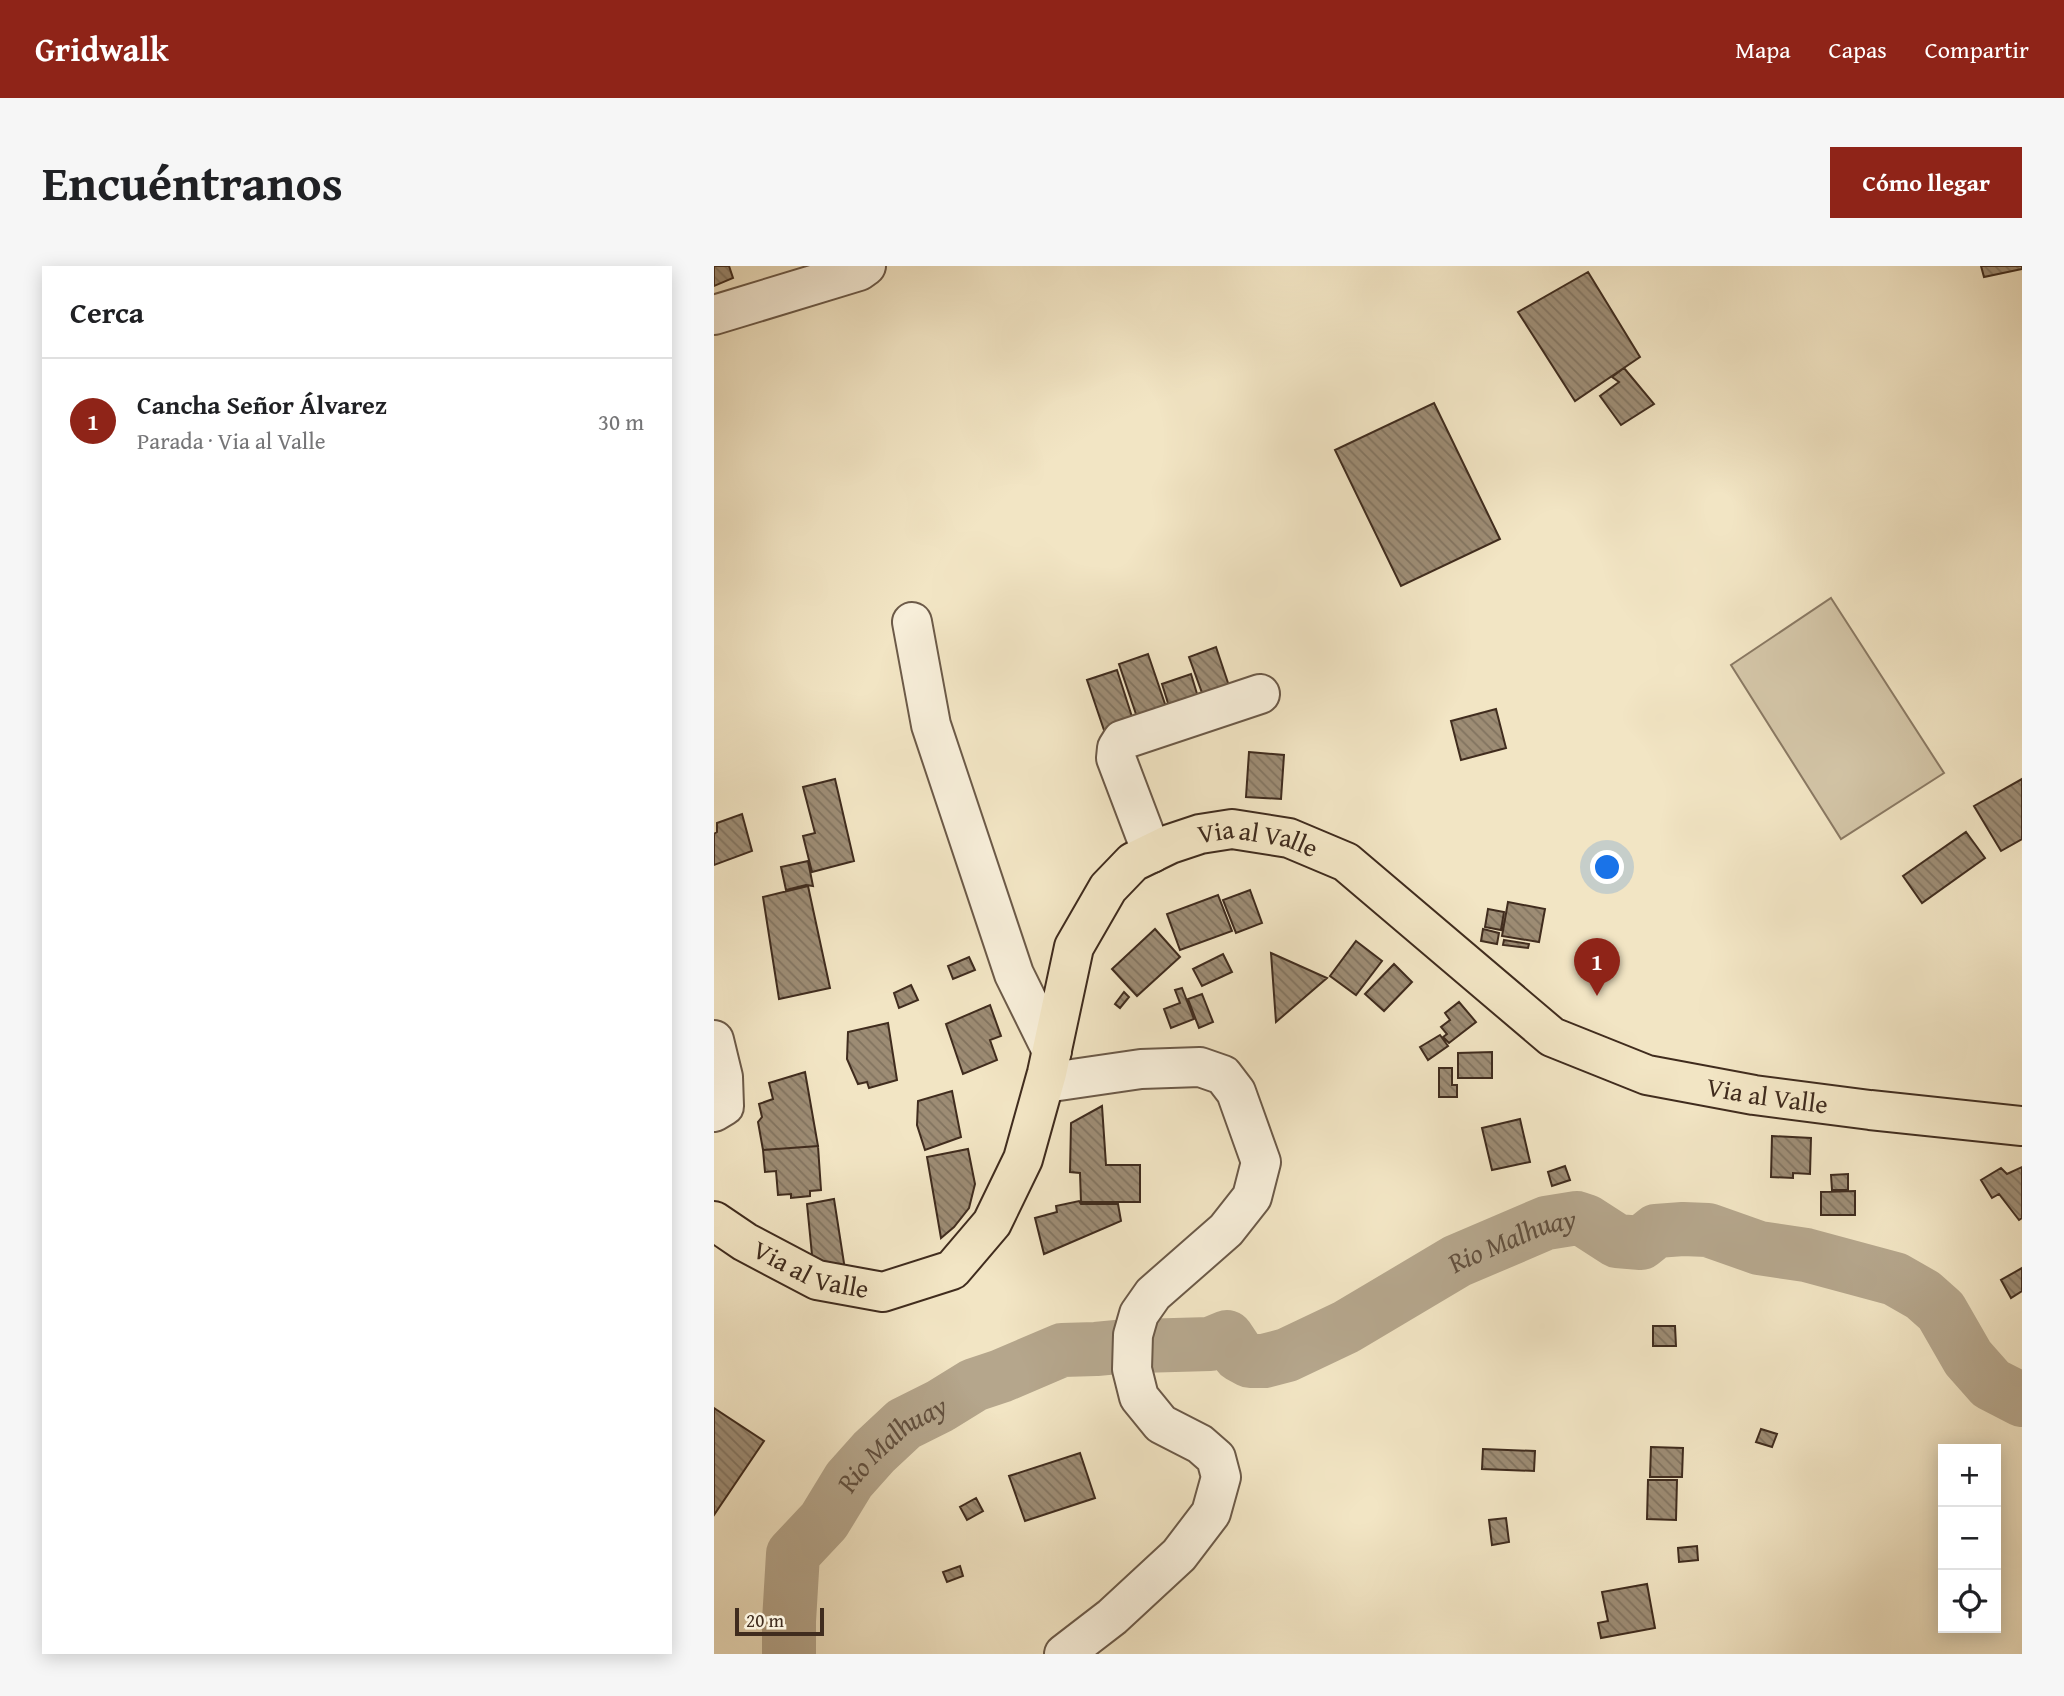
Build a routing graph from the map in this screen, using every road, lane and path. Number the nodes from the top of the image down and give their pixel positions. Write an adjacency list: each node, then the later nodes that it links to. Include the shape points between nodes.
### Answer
1 (866, 266): 2 (street)
2 (714, 315)
3 (912, 622): 7 (street, via 931,724)
4 (1260, 694): 5 (street, via 1122,740 1116,758)
5 (1152, 853): 7 (main road, Via al Valle, via 1133,862 1108,888 1074,947); 9 (main road, Via al Valle, via 1200,834 1232,829 1289,838 1346,862 1552,1037 1647,1075 1767,1096)
6 (714, 1040): 8 (street, via 724,1106)
7 (1048, 1067): 10 (main road, Via al Valle, via 1023,1159 992,1223 952,1270 883,1292 817,1280); 11 (street, via 1200,1067 1223,1075 1236,1092 1261,1163 1252,1197 1226,1230 1153,1294 1139,1314 1133,1335 1132,1369 1139,1397 1161,1424 1216,1458 1220,1477 1211,1513 1180,1555)
8 (714, 1112)
9 (2022, 1126)
10 (714, 1221)
11 (1064, 1654)

